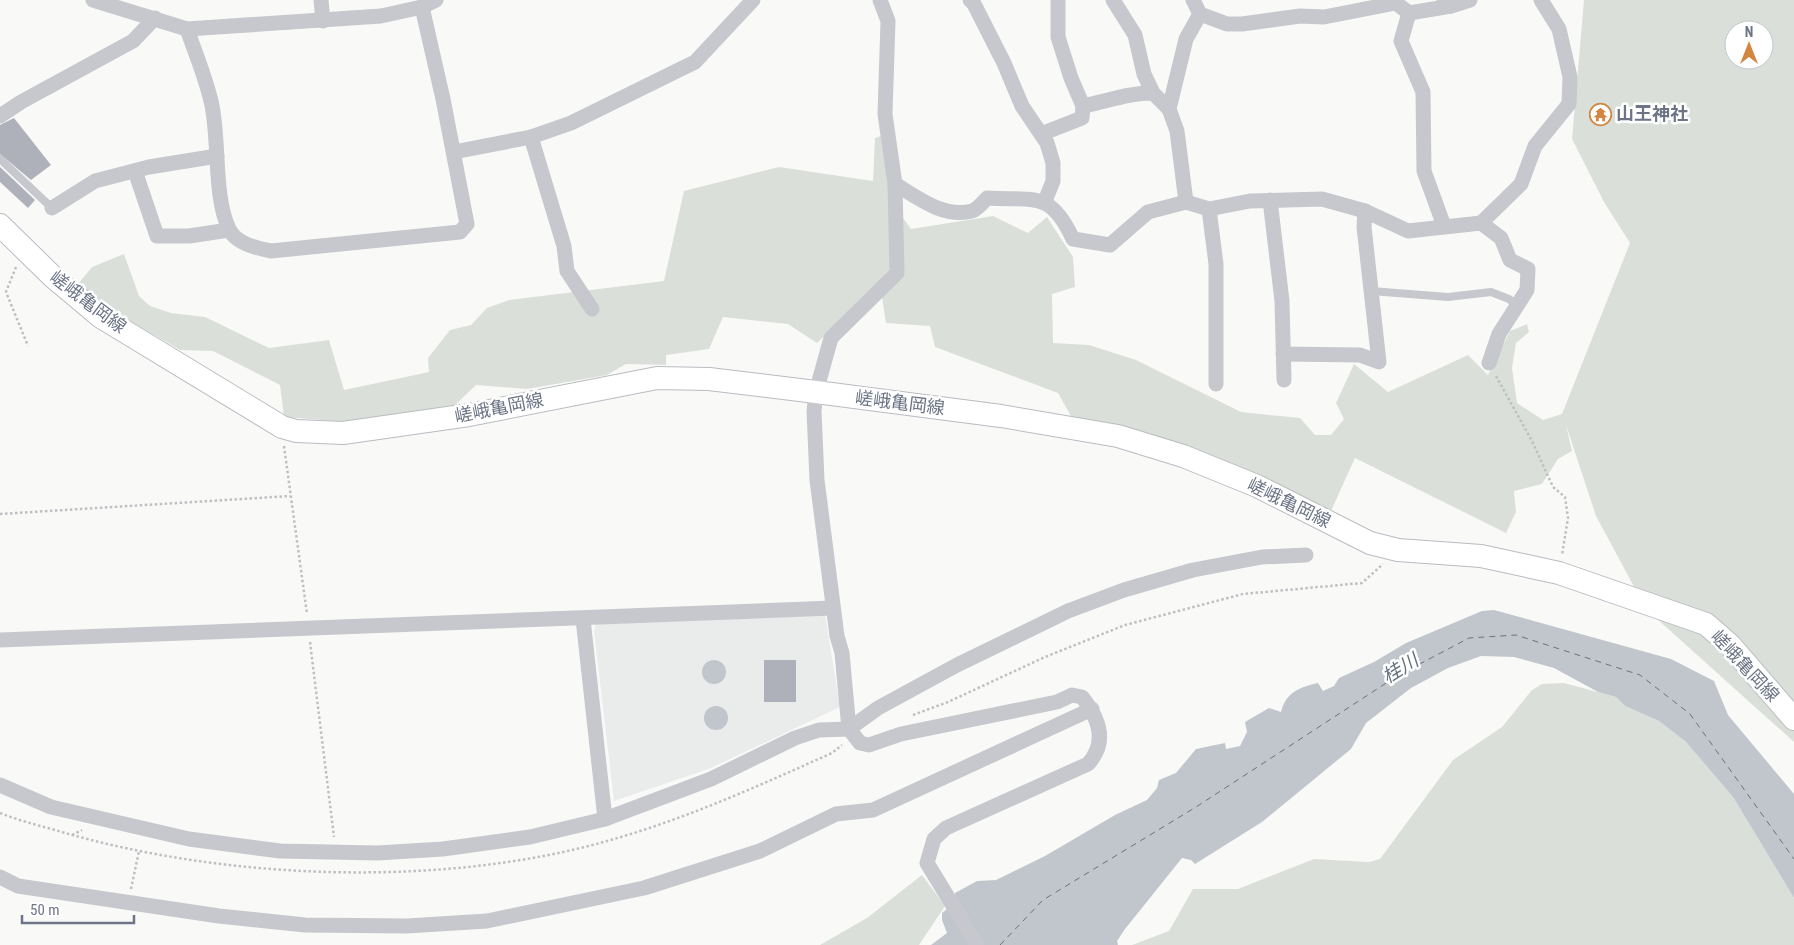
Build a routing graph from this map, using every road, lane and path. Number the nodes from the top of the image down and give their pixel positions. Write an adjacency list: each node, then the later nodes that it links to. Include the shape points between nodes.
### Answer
1 (93, 0): 16 (street)
2 (321, 0): 17 (street)
3 (436, 0): 13 (street)
4 (753, 0): 24 (street, via 695,62 601,110)
5 (880, 0): 29 (street, via 888,21 885,114)
6 (970, 0): 23 (street, via 1004,63 1022,106)
7 (1058, 0): 20 (street, via 1058,37)
8 (1112, 0): 19 (street, via 1135,35 1144,74)
9 (1193, 0): 15 (street)
10 (1470, 0): 12 (street)
11 (1541, 0): 36 (street, via 1559,29 1570,77 1569,104 1535,146 1521,184)
12 (1446, 3): 14 (street)
13 (422, 7): 17 (street, via 381,16); 25 (street)
14 (1409, 13): 15 (street, via 1396,3 1324,17 1300,16 1242,24 1227,24); 38 (street, via 1401,41 1424,92 1424,171)
15 (1200, 14): 21 (street, via 1186,39)
16 (154, 18): 18 (street); 22 (street, via 133,41)
17 (323, 21): 18 (street)
18 (187, 29): 26 (street, via 211,102)
19 (1153, 93): 20 (street, via 1131,93); 21 (street)
20 (1083, 106): 23 (street, via 1082,118)
21 (1169, 108): 32 (street, via 1177,131)
22 (0, 116)
23 (1041, 134): 31 (street, via 1053,163 1053,181)
24 (531, 137): 25 (street); 43 (street, via 564,246 567,271)
25 (454, 152): 39 (street, via 467,224 460,232 271,251 241,241)
26 (217, 156): 28 (street); 39 (street)
27 (0, 159): 33 (lane)
28 (134, 171): 33 (street, via 94,182); 39 (street, via 157,236 189,236)
29 (895, 184): 31 (street, via 933,207 954,212 974,210 988,198); 49 (street, via 897,273 830,338)
30 (1270, 200): 34 (street); 35 (street, via 1322,199); 45 (street, via 1282,301)
31 (1045, 201): 32 (street, via 1058,212 1073,239 1110,245 1148,212)
32 (1186, 202): 34 (street)
33 (52, 208)
34 (1209, 209): 48 (street, via 1216,264)
35 (1365, 211): 38 (street, via 1408,231); 41 (street)
36 (1481, 222): 38 (street); 42 (street, via 1501,238 1510,260 1528,269 1527,290)
37 (0, 225): 40 (main road, 嵯峨亀岡線)
38 (1444, 226)
39 (229, 230)
40 (23, 249): 44 (path, via 6,292); 49 (main road, 嵯峨亀岡線, via 101,316 282,427 296,430 343,432 468,415 657,378 709,379)
41 (1371, 291): 42 (lane, via 1448,298 1491,292 1510,299); 45 (street, via 1379,362 1360,355)
42 (1518, 306): 46 (street, via 1498,334)
43 (592, 309)
44 (28, 346)
45 (1283, 354): 47 (street)
46 (1489, 363): 54 (path, via 1532,441 1553,488 1565,497 1568,518)
47 (1284, 380)
48 (1216, 384)
49 (816, 392): 52 (main road, 嵯峨亀岡線, via 1001,416 1118,436 1183,456 1257,486 1370,543); 55 (street, via 817,480)
50 (290, 496): 51 (path)
51 (0, 514)
52 (1398, 550): 54 (main road, 嵯峨亀岡線, via 1481,556); 59 (path, via 1362,583 1243,594 1125,625)
53 (1306, 555): 61 (street, via 1262,557 1193,570 1068,611 956,665 878,708)
54 (1558, 573): 60 (main road, 嵯峨亀岡線, via 1706,624 1730,645)
55 (833, 608): 56 (street); 61 (street)
56 (583, 619): 57 (street); 64 (street)
57 (0, 640)
58 (1092, 709): 61 (street, via 1082,697 1072,696 1057,702 901,734 869,745); 67 (street, via 873,810 836,814 760,851 644,888 565,906 487,921 407,926 305,925); 68 (street, via 1100,729 1099,747 1088,764 946,828 934,839 927,863)
59 (905, 718)
60 (1794, 719)
61 (851, 733): 64 (street, via 819,730 795,738 711,779); 65 (path, via 832,753 709,808 606,842 537,857 395,872 306,871 259,868)
62 (0, 785): 64 (street, via 51,807 189,839 280,851 377,853 443,849 530,837)
63 (0, 813): 65 (path, via 118,848)
64 (605, 820)
65 (139, 851): 67 (path)
66 (0, 877): 67 (street, via 18,886)
67 (128, 902)
68 (977, 945)

